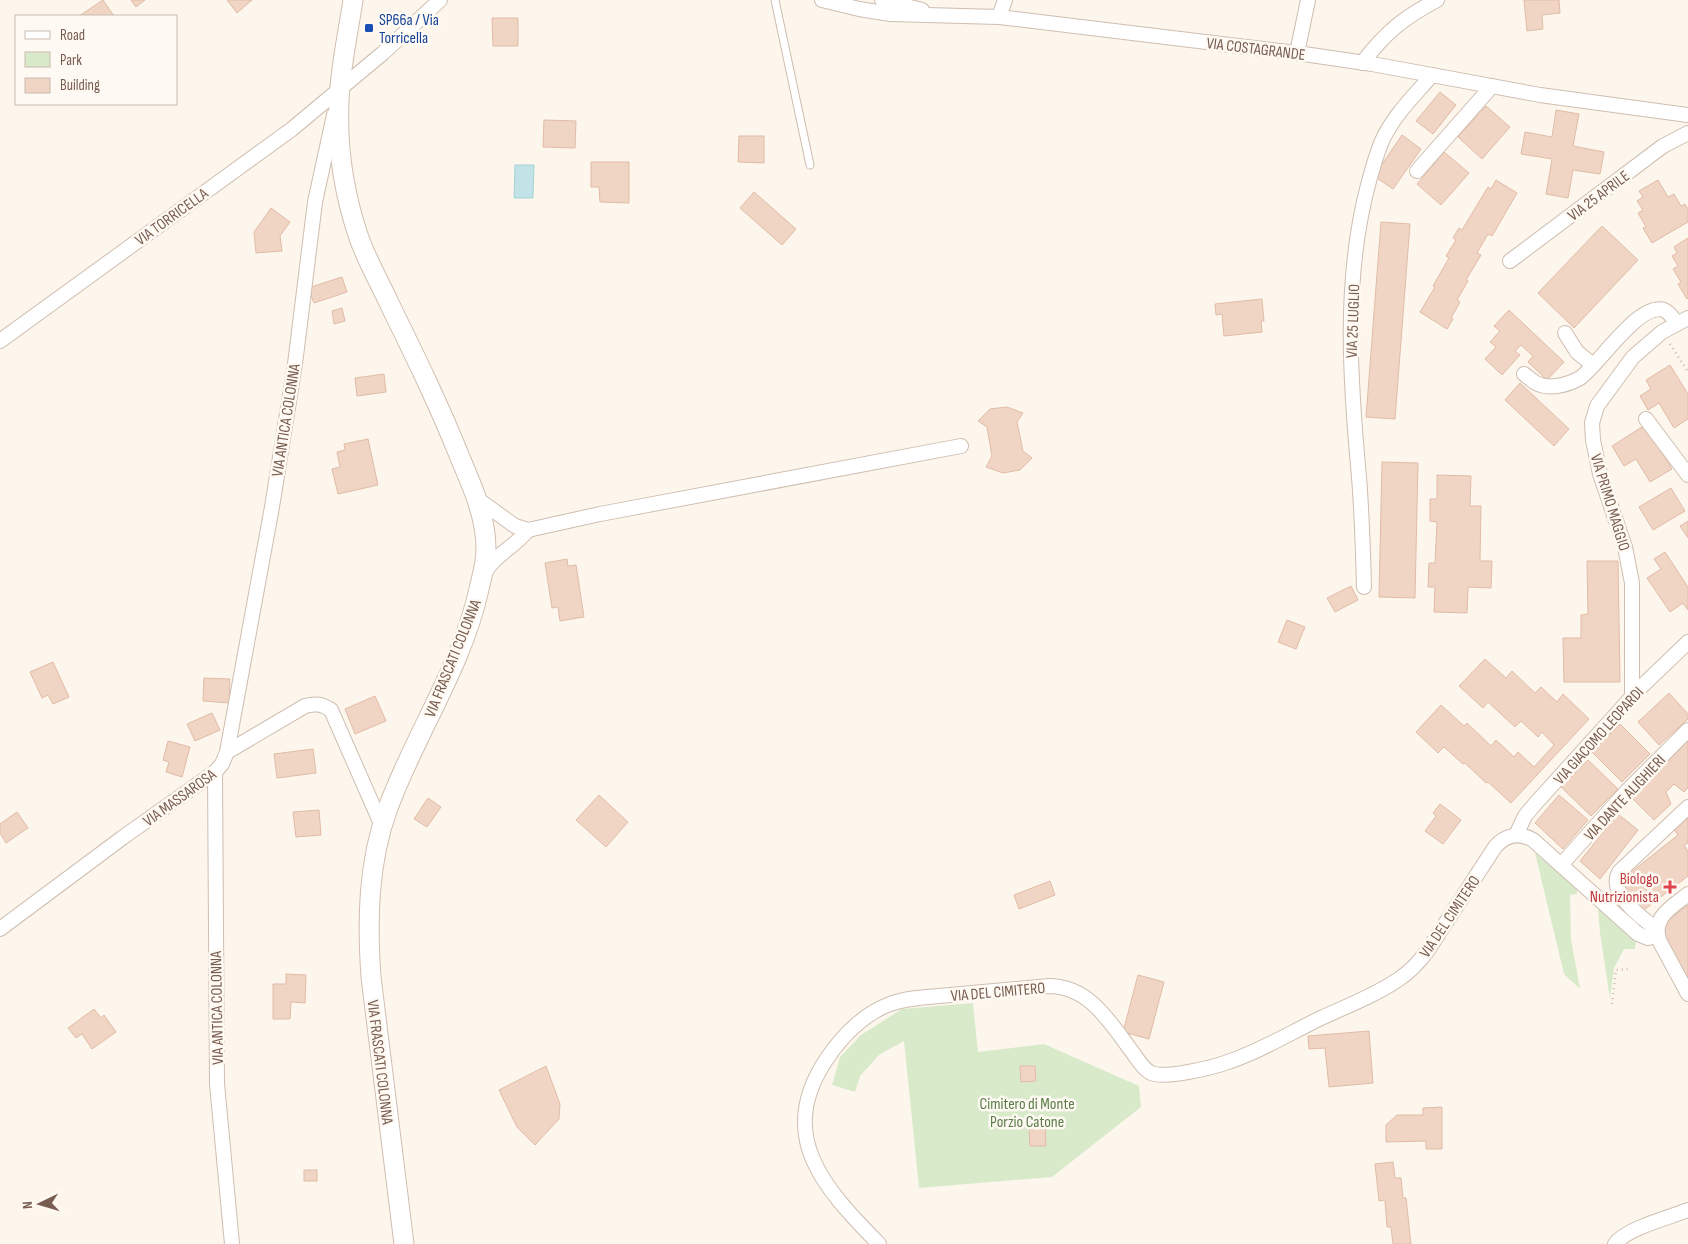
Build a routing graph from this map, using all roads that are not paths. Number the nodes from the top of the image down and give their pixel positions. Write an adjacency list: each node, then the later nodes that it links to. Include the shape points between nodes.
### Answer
1 (353, 0): 15 (street, VIA FRASCATI COLONNA)
2 (440, 0): 15 (street)
3 (775, 0): 18 (lane)
4 (822, 0): 9 (street, VIA COSTAGRANDE, via 890,14)
5 (882, 0): 9 (street)
6 (1005, 0): 10 (street)
7 (1308, 0): 11 (street)
8 (1437, 0): 12 (street, via 1394,27)
9 (949, 16): 10 (street, VIA COSTAGRANDE)
10 (998, 16): 11 (street, VIA COSTAGRANDE)
11 (1297, 53): 12 (street, VIA COSTAGRANDE)
12 (1362, 63): 13 (street, VIA COSTAGRANDE)
13 (1432, 75): 14 (street, VIA COSTAGRANDE); 32 (street, VIA 25 LUGLIO, via 1394,120 1382,140 1366,194 1358,237 1351,358)
14 (1492, 86): 16 (street, VIA COSTAGRANDE); 19 (street)
15 (340, 88): 23 (street, VIA TORRICELLA, via 280,138); 29 (street, VIA FRASCATI COLONNA, via 342,156 358,236 450,432); 36 (street, VIA ANTICA COLONNA, via 317,195 272,507)
16 (1688, 115)
17 (1688, 133): 20 (street, VIA 25 APRILE, via 1663,146)
18 (810, 164)
19 (1417, 170)
20 (1510, 261)
21 (1683, 321): 24 (street, via 1666,311 1651,311 1619,336); 34 (street, VIA PRIMO MAGGIO, via 1662,332 1629,363 1597,406 1592,423 1600,474 1631,575)
22 (1565, 334): 24 (street, via 1577,352)
23 (0, 341)
24 (1593, 365): 25 (street, via 1576,380 1553,386 1539,385)
25 (1524, 374)
26 (1646, 418): 28 (street)
27 (961, 446): 30 (street)
28 (1688, 475)
29 (476, 498): 30 (street, via 515,526); 31 (street, VIA FRASCATI COLONNA, via 485,538)
30 (528, 530): 31 (street, via 493,561)
31 (482, 579): 39 (street, VIA FRASCATI COLONNA, via 459,650)
32 (1364, 587)
33 (1688, 642): 34 (street, VIA GIACOMO LEOPARDI)
34 (1632, 696): 40 (street, VIA GIACOMO LEOPARDI, via 1530,810)
35 (1688, 730): 41 (street, VIA DANTE ALIGHIERI)
36 (227, 752): 37 (street, VIA MASSAROSA); 39 (street, VIA MASSAROSA, via 305,706 323,704 337,721)
37 (215, 772): 43 (street, VIA MASSAROSA); 47 (street, VIA ANTICA COLONNA, via 217,1084)
38 (1688, 807): 44 (street, via 1620,871 1616,879 1620,895)
39 (382, 826): 48 (street, VIA FRASCATI COLONNA, via 370,890 369,957)
40 (1516, 835): 41 (street, via 1533,840); 49 (street, VIA DEL CIMITERO, via 1495,847 1428,950 1405,975 1235,1060 1201,1070 1152,1073 1090,1000 1060,986 914,999 878,1010 843,1038 817,1075 804,1113 804,1130 807,1145 828,1185 848,1212)
41 (1561, 865): 44 (street, via 1635,932 1645,937)
42 (1688, 894): 44 (street, via 1664,913)
43 (0, 929)
44 (1657, 932): 45 (street)
45 (1687, 989)
46 (1688, 1210): 50 (street, via 1629,1232)
47 (232, 1244)
48 (404, 1244)
49 (879, 1244)
50 (1615, 1244)

